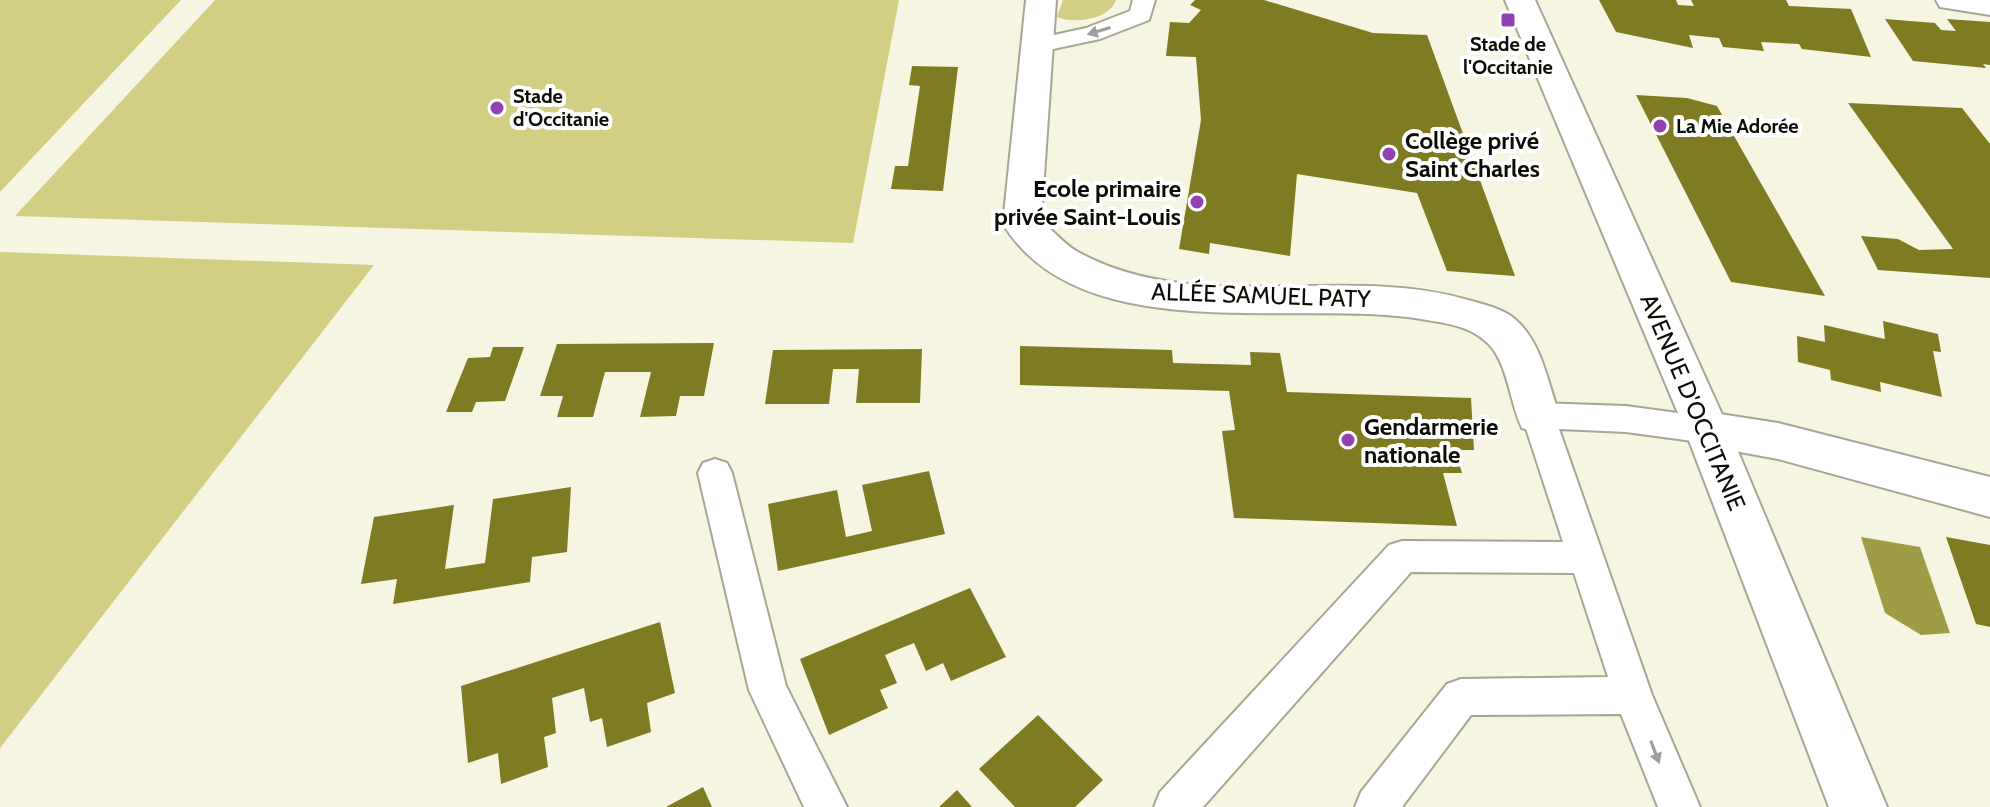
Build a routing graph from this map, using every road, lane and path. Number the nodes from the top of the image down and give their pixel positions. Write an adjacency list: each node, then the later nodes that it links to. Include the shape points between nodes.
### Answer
1 (1041, 0): 6 (street, ALLÉE SAMUEL PATY)
2 (1144, 0): 6 (lane, one-way to 6, via 1141,15 1119,25)
3 (1520, 0): 8 (street, AVENUE D'OCCITANIE)
4 (1951, 0): 5 (street)
5 (1990, 6)
6 (1039, 45): 7 (street, ALLÉE SAMUEL PATY, via 1022,224 1037,243 1102,280 1153,295 1419,301 1473,316 1502,331 1517,356)
7 (1538, 416): 8 (lane, via 1626,419); 11 (lane)
8 (1707, 430): 10 (street, via 1778,441); 17 (street, AVENUE D'OCCITANIE)
9 (715, 473): 13 (lane, via 768,690)
10 (1990, 497)
11 (1584, 558): 12 (lane); 14 (lane, via 1402,556)
12 (1633, 695): 15 (lane, via 1461,697); 16 (lane, one-way to 16)
13 (826, 807)
14 (1175, 807)
15 (1376, 807)
16 (1679, 807)
17 (1858, 807)

